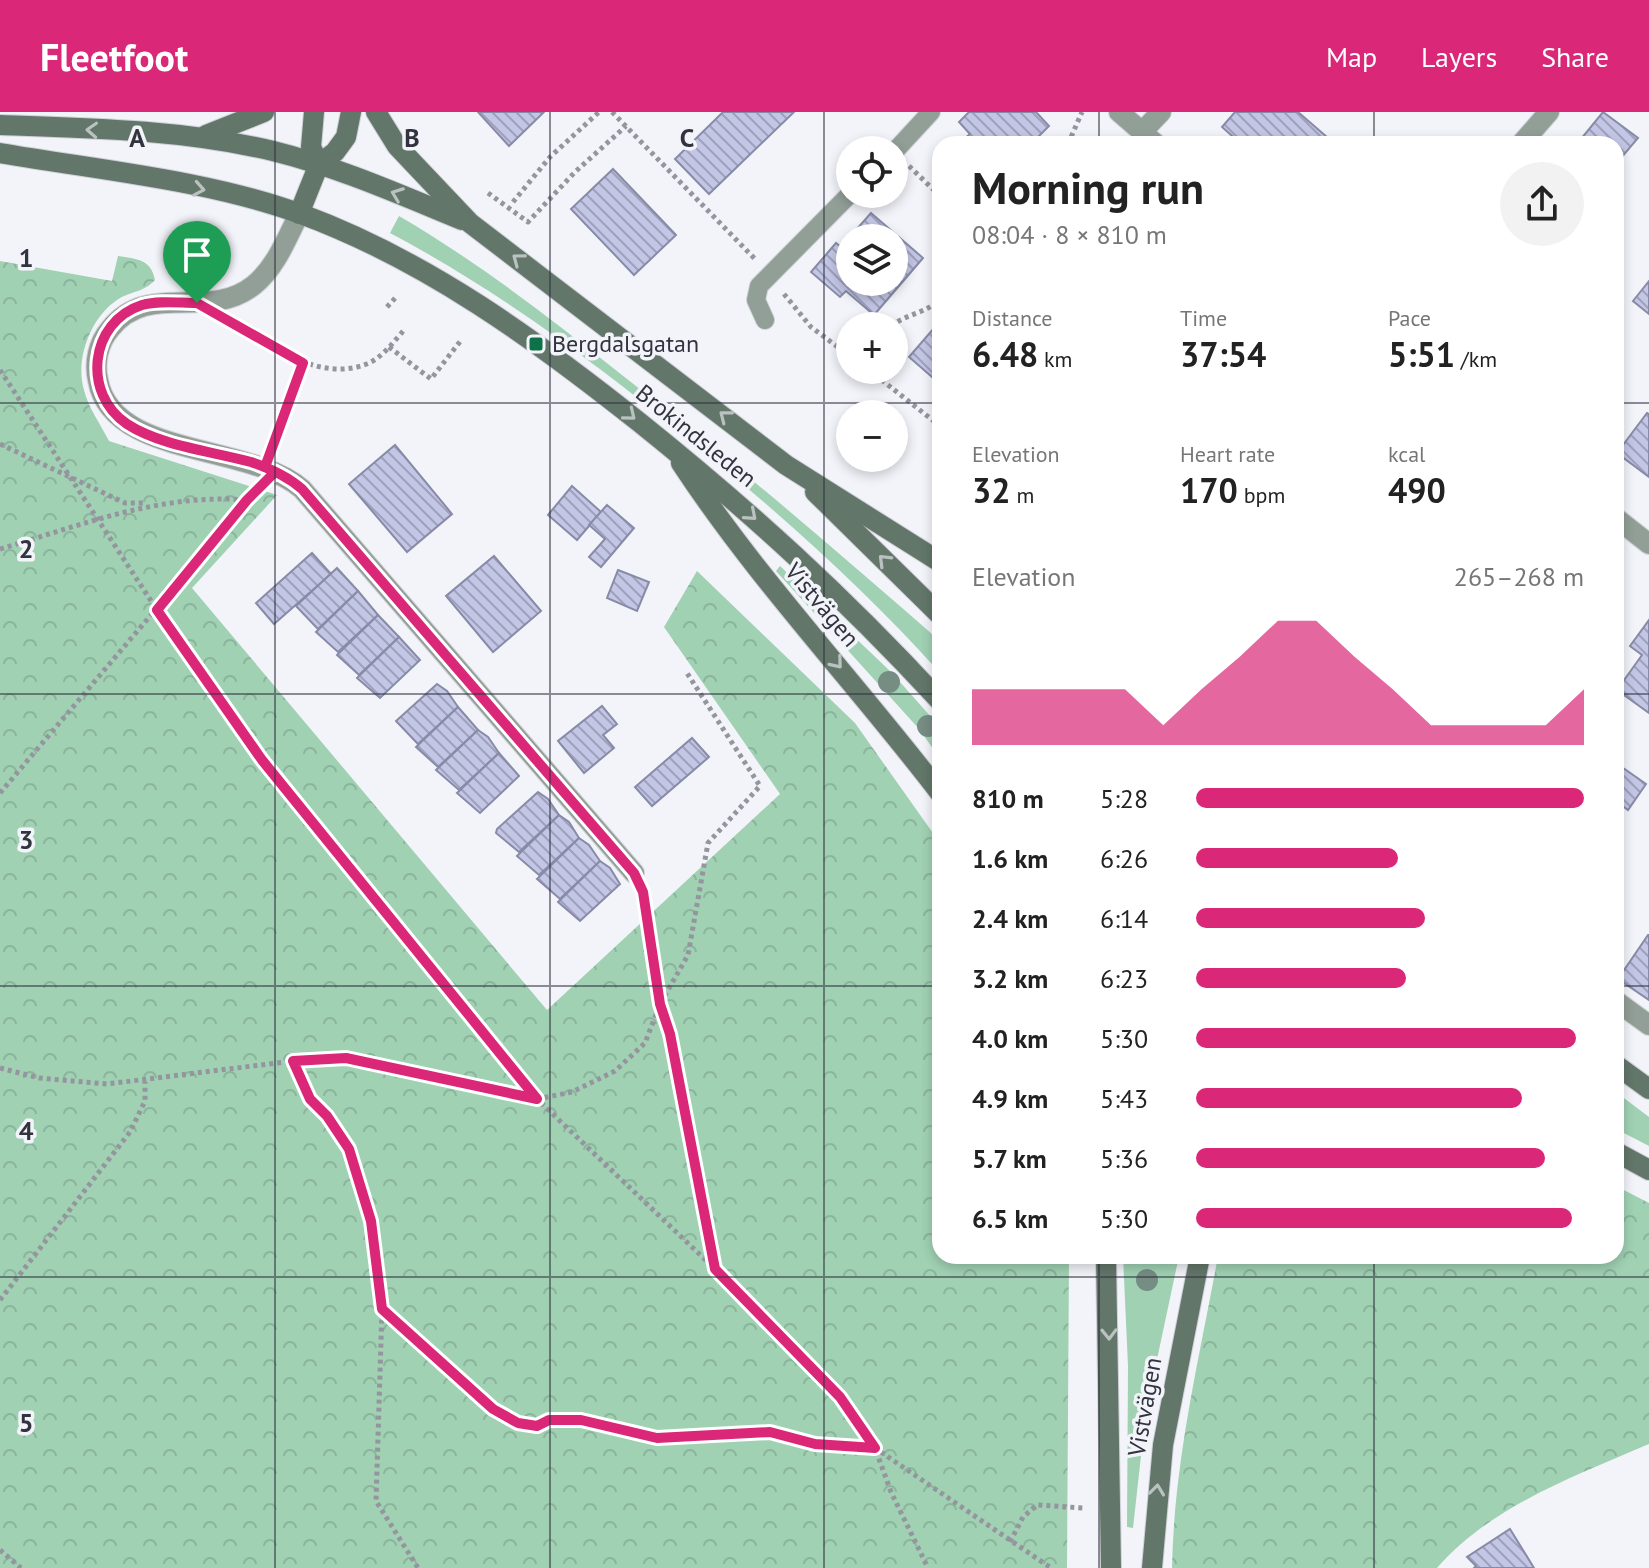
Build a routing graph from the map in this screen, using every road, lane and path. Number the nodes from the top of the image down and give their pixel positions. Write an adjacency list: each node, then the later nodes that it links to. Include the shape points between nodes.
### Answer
1 (264, 112): 18 (main road)
2 (314, 112): 21 (main road, via 311,147)
3 (351, 112): 21 (main road, via 346,137)
4 (376, 112): 28 (main road, Brokindsleden, via 397,146)
5 (599, 112): 25 (path, via 550,157)
6 (612, 112): 13 (path)
7 (931, 112): 19 (lane)
8 (1082, 112): 14 (path)
9 (1119, 112): 15 (street)
10 (1161, 112): 16 (street)
11 (1549, 112): 17 (street)
12 (0, 125): 18 (main road, one-way to 12)
13 (626, 126): 24 (path, via 528,222); 29 (path)
14 (1072, 136)
15 (1147, 136)
16 (1150, 136)
17 (1528, 136)
18 (198, 137): 21 (main road, Brokindsleden)
19 (908, 137)
20 (0, 153): 27 (main road, Brokindsleden, one-way to 27, via 239,196)
21 (319, 164): 27 (main road); 28 (main road, Brokindsleden, one-way to 21)
22 (908, 165): 23 (path)
23 (932, 188)
24 (488, 193)
25 (513, 202)
26 (836, 208): 29 (lane)
27 (299, 214): 31 (street, via 277,258 254,285 226,301); 45 (main road, Brokindsleden, one-way to 45, via 357,236 472,300)
28 (470, 223): 46 (main road, Brokindsleden, one-way to 28)
29 (769, 273): 35 (lane, via 756,300); 38 (path, via 793,309)
30 (397, 296): 32 (path)
31 (197, 303): 40 (path); 47 (street, via 161,302 122,316 99,349 99,391 109,409 145,434)
32 (387, 307)
33 (932, 307): 34 (path)
34 (908, 315)
35 (765, 320)
36 (405, 329): 39 (path)
37 (462, 339): 39 (path, via 431,379)
38 (836, 344)
39 (389, 347): 40 (path, via 356,367)
40 (303, 363): 47 (path)
41 (0, 370): 48 (path)
42 (887, 384): 43 (path)
43 (932, 420)
44 (0, 444): 48 (path)
45 (670, 447): 59 (main road, Brokindsleden, one-way to 59, via 848,603); 60 (main road, Vistvägen, one-way to 60, via 725,530)
46 (786, 465): 55 (main road, Brokindsleden); 56 (main road, one-way to 46)
47 (270, 470): 49 (path); 62 (street, via 293,482 324,513)
48 (70, 475): 50 (path, via 125,503); 51 (path)
49 (247, 500): 50 (path, via 191,498); 57 (path)
50 (151, 504): 51 (path)
51 (99, 520): 54 (path); 57 (path)
52 (1624, 524): 53 (street)
53 (1649, 544)
54 (0, 549)
55 (932, 557)
56 (932, 607)
57 (157, 610): 61 (path); 71 (path, via 262,760)
58 (687, 673): 63 (path, via 760,786 708,843 688,955)
59 (932, 692)
60 (932, 782)
61 (0, 793)
62 (634, 873): 63 (path, via 643,892)
63 (660, 1004): 71 (path, via 655,1025 631,1060 596,1082); 76 (path)
64 (1624, 1007): 65 (street)
65 (1649, 1025)
66 (293, 1061): 69 (path); 71 (path, via 346,1058); 78 (path, via 310,1099 349,1149 371,1221)
67 (0, 1068): 69 (path, via 72,1082)
68 (1624, 1071): 70 (main road)
69 (145, 1082): 77 (path, via 145,1101 130,1132)
70 (1649, 1089)
71 (537, 1099): 76 (path)
72 (1624, 1156): 73 (main road)
73 (1649, 1170)
74 (1106, 1264): 87 (main road, Vistvägen, one-way to 87)
75 (1198, 1264): 88 (main road, Vistvägen, one-way to 75, via 1163,1445)
76 (715, 1269): 79 (path, via 840,1397)
77 (0, 1300)
78 (382, 1309): 79 (path, via 493,1409 518,1423 581,1420 657,1438 770,1432 815,1444); 84 (path, via 376,1501)
79 (875, 1448): 81 (path); 85 (path)
80 (1084, 1508): 81 (path, via 1037,1505 1023,1517)
81 (1010, 1542): 86 (path)
82 (0, 1550): 83 (path)
83 (21, 1568)
84 (418, 1568)
85 (928, 1568)
86 (1051, 1568)
87 (1111, 1568)
88 (1152, 1568)

